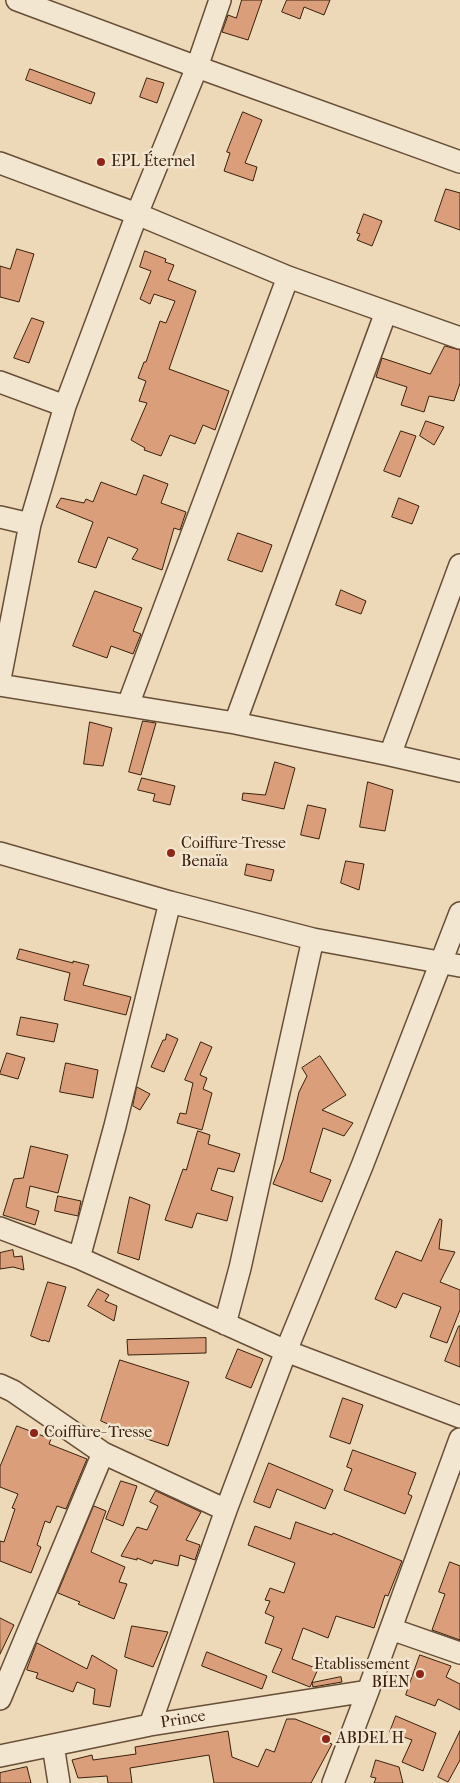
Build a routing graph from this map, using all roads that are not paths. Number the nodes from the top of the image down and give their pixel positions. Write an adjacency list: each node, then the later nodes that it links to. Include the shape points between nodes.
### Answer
1 (18, 0): 3 (street)
2 (220, 0): 3 (street)
3 (197, 68): 5 (street); 6 (street)
4 (0, 162): 6 (street)
5 (460, 162)
6 (137, 214): 7 (street); 11 (street)
7 (288, 277): 8 (street); 17 (street)
8 (386, 312): 9 (street); 18 (street)
9 (460, 338)
10 (0, 382): 11 (street)
11 (65, 406): 13 (street)
12 (0, 517): 13 (street)
13 (30, 524): 15 (street)
14 (460, 565): 19 (street)
15 (0, 679)
16 (0, 685): 17 (street)
17 (128, 705): 18 (street)
18 (235, 723): 19 (street)
19 (390, 755): 20 (street)
20 (460, 771)
21 (0, 853): 22 (street)
22 (170, 902): 24 (street); 27 (street)
23 (460, 913): 25 (street)
24 (313, 939): 25 (street); 28 (street)
25 (451, 964): 29 (street)
26 (0, 1228): 27 (street)
27 (80, 1258): 28 (street)
28 (225, 1324): 29 (street)
29 (286, 1350): 31 (street); 34 (street)
30 (0, 1385): 33 (street)
31 (460, 1418)
32 (460, 1438): 35 (street)
33 (103, 1452): 34 (street); 38 (street)
34 (226, 1510): 39 (street)
35 (391, 1629): 36 (street); 37 (street)
36 (460, 1653)
37 (368, 1691): 39 (street, Prince); 43 (street)
38 (0, 1699)
39 (150, 1725): 40 (street, Prince)
40 (53, 1745): 41 (street, Prince); 42 (street)
41 (0, 1756)
42 (59, 1783)
43 (333, 1783)

